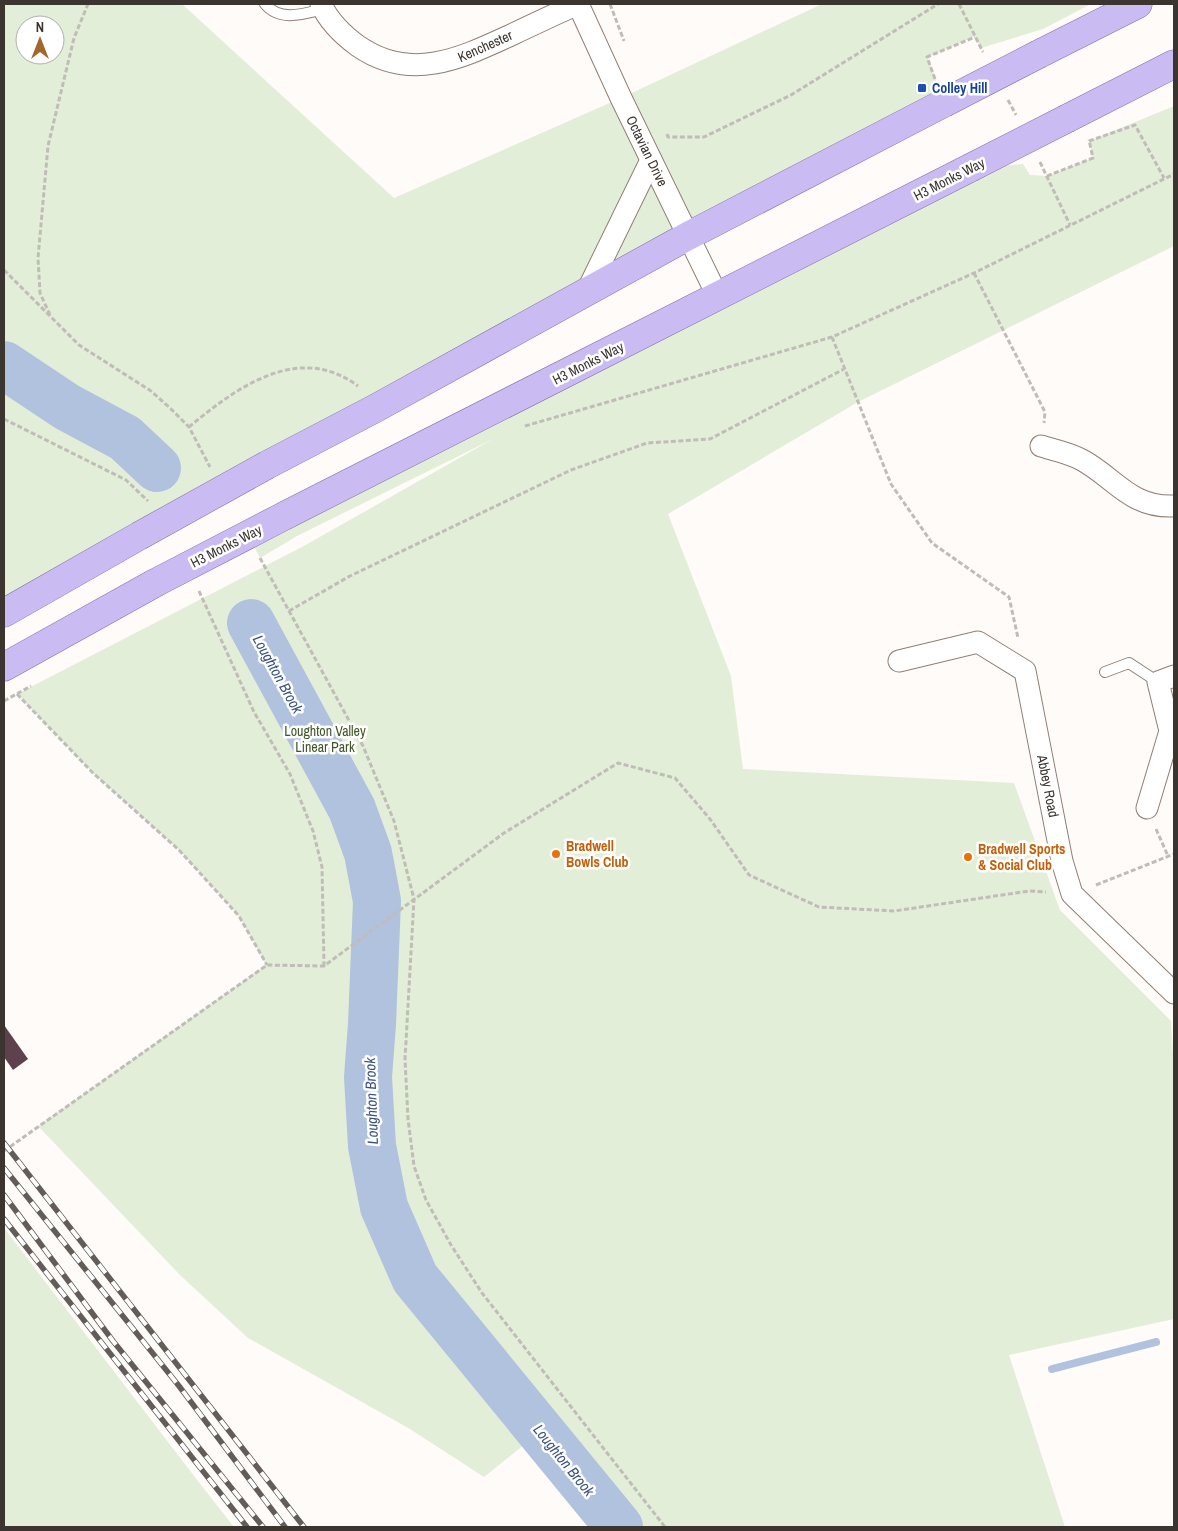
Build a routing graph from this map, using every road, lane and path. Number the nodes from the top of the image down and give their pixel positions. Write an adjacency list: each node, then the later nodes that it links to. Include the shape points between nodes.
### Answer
1 (88, 4): 24 (path, via 74,38 48,146 38,258 40,293)
2 (265, 4): 7 (lane, via 283,15 297,15)
3 (578, 4): 7 (street, Kenchester, via 458,59 424,65 393,62 365,51 342,34); 15 (street, Octavian Drive)
4 (610, 4): 9 (path)
5 (938, 4): 12 (path, via 791,95 704,137 668,137)
6 (1138, 4): 19 (main road, bridge)
7 (323, 6)
8 (975, 37): 10 (path)
9 (627, 50)
10 (927, 57)
11 (1174, 64): 23 (main road, H3 Monks Way, bridge)
12 (664, 130)
13 (1089, 141): 18 (path, via 1135,125)
14 (1093, 158): 17 (path)
15 (651, 160): 19 (street, Octavian Drive); 22 (street)
16 (1174, 174): 18 (path)
17 (1047, 176)
18 (1164, 178): 21 (path)
19 (688, 236): 22 (main road); 23 (street, Octavian Drive)
20 (4, 270): 24 (path)
21 (974, 273): 25 (path); 31 (path, via 1045,412)
22 (588, 289): 27 (main road)
23 (718, 297): 40 (main road, H3 Monks Way, bridge, via 286,515)
24 (52, 319): 30 (path, via 79,345 151,392)
25 (832, 337): 26 (path); 29 (path)
26 (844, 369): 37 (path, via 710,439 647,443 570,470 350,576); 41 (path, via 891,484 932,543 1009,597)
27 (376, 408): 30 (path, via 359,387 330,370 280,370 222,399); 38 (main road, bridge, via 267,465)
28 (4, 419): 33 (path, via 126,480)
29 (524, 426)
30 (189, 427): 32 (path)
31 (1041, 446): 34 (street, via 1082,460 1126,494 1164,507)
32 (214, 474)
33 (153, 505)
34 (1174, 506)
35 (257, 552): 37 (path)
36 (198, 588): 50 (path, via 254,712 290,774 313,830 322,867)
37 (289, 611): 48 (path, via 362,746 394,821)
38 (4, 613)
39 (899, 661): 41 (street, via 978,642)
40 (4, 667)
41 (1025, 671): 47 (street, Abbey Road, via 1062,861)
42 (1105, 672): 43 (lane, via 1129,662)
43 (1166, 679): 45 (street, via 1170,731)
44 (17, 694): 49 (path, via 94,773 179,850 239,916)
45 (1147, 808)
46 (1174, 854): 47 (path)
47 (1072, 894): 48 (path, via 1030,891 894,911 818,907 749,875 710,819 675,778 618,762 504,833); 51 (street, Abbey Road)
48 (414, 899): 50 (path); 53 (path, via 405,1059 414,1166 426,1200 482,1293)
49 (266, 965): 50 (path); 52 (path)
50 (324, 966)
51 (1174, 993)
52 (4, 1151)
53 (665, 1527)

